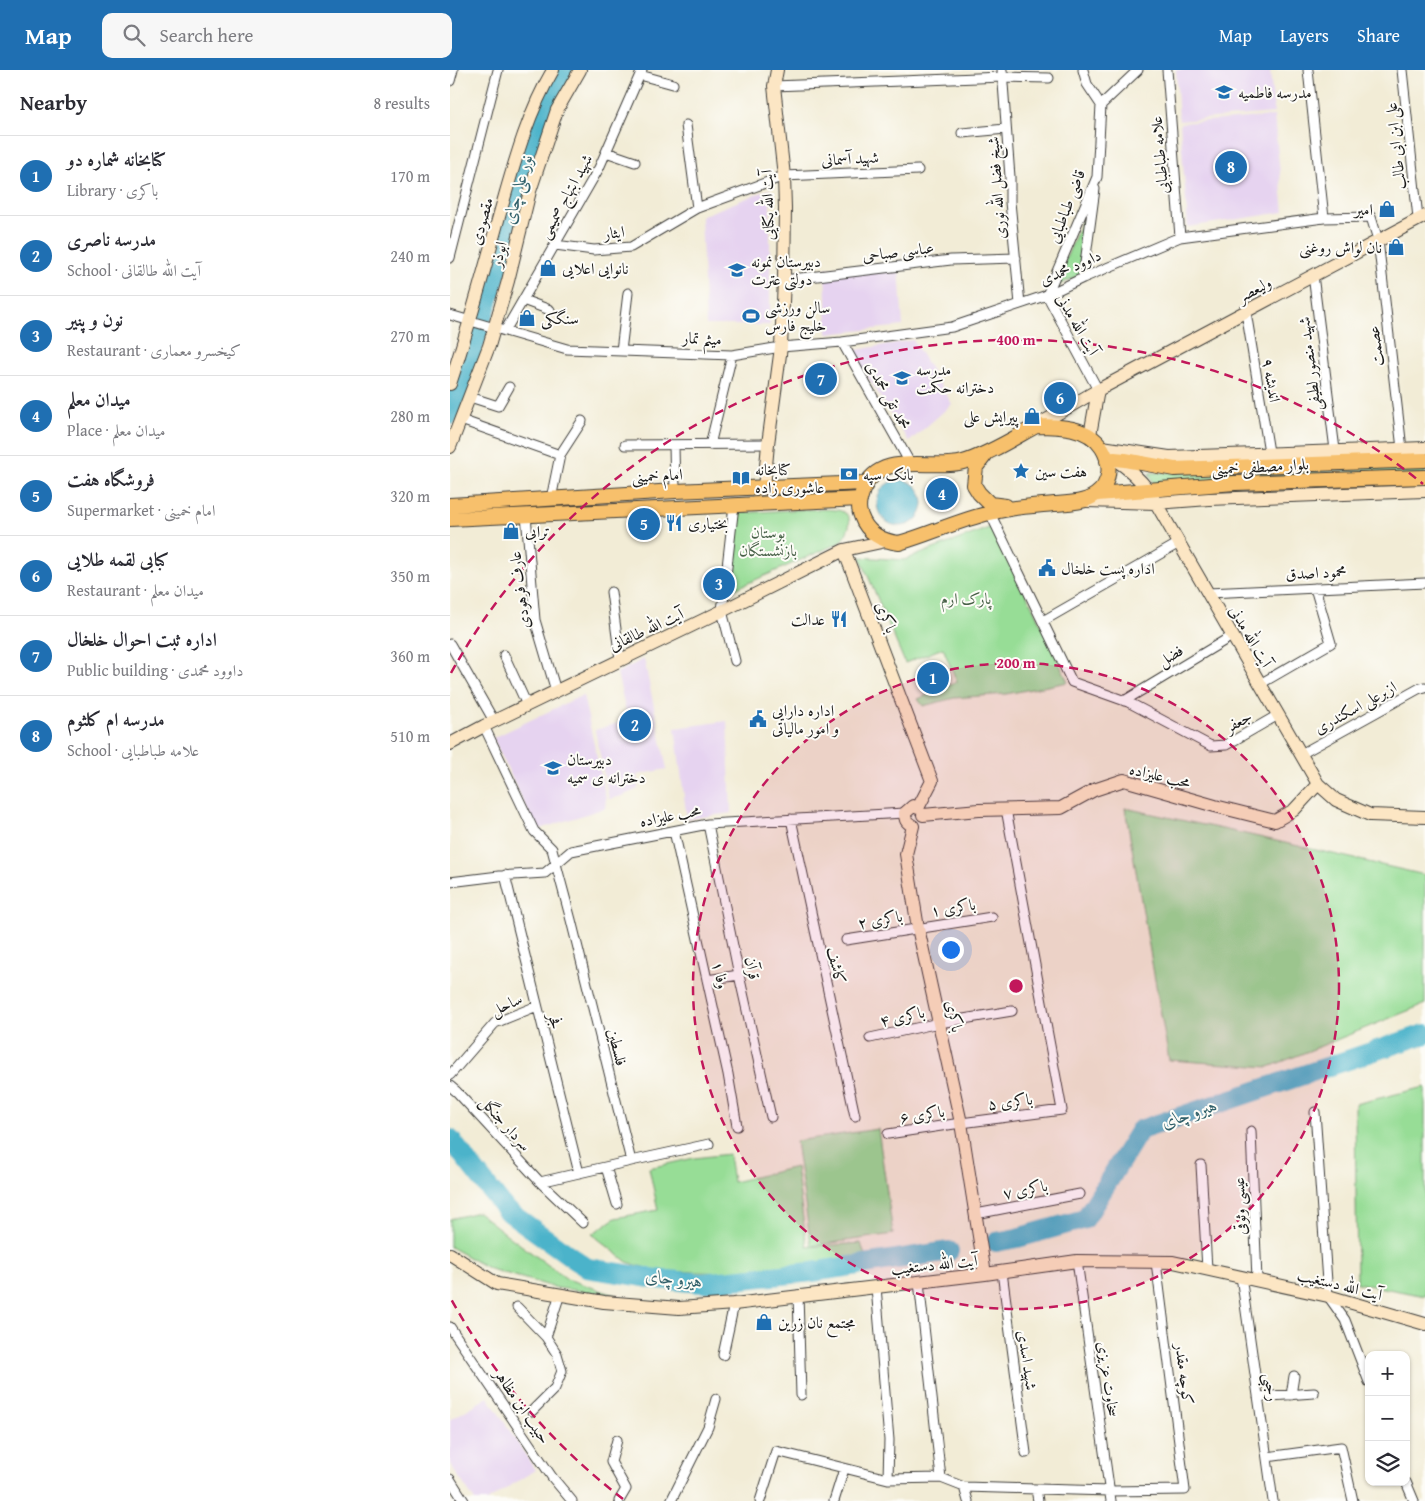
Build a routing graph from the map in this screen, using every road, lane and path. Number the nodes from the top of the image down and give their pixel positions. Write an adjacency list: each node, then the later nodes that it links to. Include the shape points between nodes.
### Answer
1 (453, 70): 14 (street)
2 (498, 70): 33 (street)
3 (553, 70): 45 (main road, مقصودی, via 520,142)
4 (580, 70): 46 (main road, ابوذر, via 557,110 530,191)
5 (777, 70): 16 (main road, آیت الله یکتایی)
6 (1083, 70): 17 (street, via 1087,84)
7 (1138, 70): 17 (street)
8 (1167, 70): 30 (street, علامه طباطبایی)
9 (1308, 70): 29 (street)
10 (1402, 70): 28 (street, علی ابن ابی طالب)
11 (641, 73): 15 (street); 21 (street, شهید ابتهاج صمیمی)
12 (1002, 73): 13 (street); 16 (street); 19 (street, شیخ فضل الله نوری)
13 (1049, 78)
14 (450, 82)
15 (673, 84)
16 (774, 86): 24 (main road, آیت الله یکتایی)
17 (1101, 105): 25 (street, قاضی طباطبایی)
18 (686, 125): 26 (street)
19 (1006, 129): 20 (street); 34 (street, شیخ فضل الله نوری)
20 (962, 133)
21 (606, 152): 22 (street); 32 (street, شهید ابتهاج صمیمی)
22 (635, 162)
23 (918, 170): 24 (street, شهید آسمانی)
24 (784, 176): 26 (street, ایثار); 37 (main road, آیت الله یکتایی)
25 (1096, 177): 36 (street); 39 (street, قاضی طباطبایی)
26 (697, 208): 32 (street, ایثار, via 631,246 594,250)
27 (1371, 217): 29 (street, داوود محمدی); 31 (street, عصمت)
28 (1421, 217): 31 (main road, ولیعصر)
29 (1324, 218): 30 (street, داوود محمدی)
30 (1180, 237): 36 (street, داوود محمدی)
31 (1378, 240): 35 (main road, ولیعصر); 66 (street, عصمت)
32 (555, 245): 40 (street, شهید ابتهاج صمیمی)
33 (450, 258)
34 (1016, 258): 37 (street, عباسی صباحی, via 951,260); 41 (street, شیخ فضل الله نوری)
35 (1313, 275): 43 (main road, ولیعصر); 67 (street, شهید منصور لطیفی)
36 (1083, 278): 39 (street, داوود محمدی)
37 (784, 280): 48 (main road, آیت الله یکتایی)
38 (628, 294): 49 (street)
39 (1047, 295): 41 (street, داوود محمدی); 53 (street, آیت الله مدنی)
40 (523, 300): 42 (street); 46 (street, شهید ابتهاج صمیمی)
41 (1020, 302): 47 (street, داوود محمدی, via 952,327)
42 (550, 310)
43 (1246, 312): 53 (main road, ولیعصر); 69 (street, اندیشه ۹)
44 (450, 315): 45 (street, میثم تمار)
45 (470, 320): 46 (street, میثم تمار); 51 (main road, مقصودی)
46 (500, 329): 49 (street, میثم تمار, via 567,349); 54 (main road, ابوذر)
47 (842, 342): 48 (street, داوود محمدی); 73 (street, محمد تقی محمدی)
48 (781, 347): 50 (street, میثم تمار); 59 (main road, آیت الله یکتایی)
49 (621, 351): 50 (street, میثم تمار)
50 (732, 355): 61 (street)
51 (450, 384)
52 (509, 387): 54 (street, via 498,406)
53 (1098, 390): 57 (main road, ولیعصر); 58 (main road)
54 (470, 397): 55 (main road, ابوذر)
55 (461, 420): 63 (main road, ابوذر); 70 (street)
56 (582, 421): 70 (street)
57 (1036, 426): 58 (main road, via 1072,428); 68 (main road)
58 (1090, 435): 64 (main road)
59 (768, 444): 61 (street); 76 (main road, آیت الله یکتایی)
60 (625, 445): 62 (street)
61 (710, 445): 62 (street)
62 (674, 446): 77 (street)
63 (450, 447)
64 (1102, 447): 69 (main road, via 1169,456); 71 (main road)
65 (1425, 448): 66 (main road)
66 (1402, 449): 67 (main road)
67 (1335, 450): 69 (main road)
68 (988, 451): 73 (main road, via 965,462 946,466); 86 (main road, via 976,467 974,484 990,504)
69 (1270, 452)
70 (560, 455): 81 (street)
71 (1111, 460): 72 (main road, بلوار مصطفی خمینی, via 1174,469); 78 (main road, آیت‌ الله مدنی, via 1131,471); 80 (main road, via 1106,483)
72 (1425, 460)
73 (910, 463): 75 (main road, via 879,471)
74 (1425, 477): 78 (main road, بلوار مصطفی خمینی, via 1235,483)
75 (866, 483): 76 (main road, امام خمینی); 82 (main road)
76 (764, 488): 77 (main road, امام خمینی)
77 (675, 491): 81 (main road, امام خمینی)
78 (1148, 491): 80 (main road, بلوار مصطفی خمینی); 83 (main road, آیت‌ الله مدنی)
79 (1425, 491): 83 (main road)
80 (1092, 497): 83 (main road); 86 (main road)
81 (551, 498): 84 (main road, امام خمینی)
82 (860, 499): 85 (main road, امام خمینی); 90 (main road, via 859,512 864,526)
83 (1156, 503): 91 (main road, آیت‌ الله مدنی)
84 (450, 505)
85 (734, 505): 88 (main road, امام خمینی); 97 (street)
86 (1019, 508): 87 (main road)
87 (990, 513): 90 (main road, via 899,543); 98 (street)
88 (526, 515): 89 (main road, امام خمینی); 106 (street, عارف فرهودی, via 535,620)
89 (450, 518)
90 (886, 541): 92 (main road, آیت الله طالقانی)
91 (1179, 543): 96 (main road, آیت‌ الله مدنی); 98 (street)
92 (844, 550): 97 (main road, آیت الله طالقانی); 115 (main road, باکری, via 932,781)
93 (1425, 583): 94 (street, محمود اصدق)
94 (1315, 588): 96 (street, محمود اصدق); 104 (street, via 1331,643)
95 (611, 592): 102 (street)
96 (1208, 593): 99 (main road, آیت‌ الله مدنی)
97 (722, 611): 102 (main road, آیت الله طالقانی); 103 (street)
98 (1043, 621): 107 (street, via 1072,682)
99 (1232, 636): 104 (main road, آیت‌ الله مدنی); 107 (street, فضل)
100 (450, 644): 110 (street)
101 (504, 655): 108 (street)
102 (620, 660): 106 (main road, آیت الله طالقانی)
103 (736, 661)
104 (1260, 684): 109 (main road, آیت‌ الله مدنی)
105 (1425, 687): 112 (street, ازبرعلی اسکندری)
106 (556, 690): 108 (main road, آیت الله طالقانی)
107 (1124, 700): 109 (street, جعفر, via 1211,746 1226,745)
108 (527, 705): 110 (main road, آیت الله طالقانی)
109 (1278, 716): 112 (main road, آیت‌ الله مدنی)
110 (489, 724): 111 (main road, آیت الله طالقانی); 122 (street, فلسطین, via 534,831 552,849)
111 (450, 744)
112 (1301, 754): 113 (main road, آیت‌ الله مدنی)
113 (1318, 784): 114 (main road, محب علیزاده, via 1294,810 1275,821 1124,780 1094,790 1061,808); 117 (main road, آیت‌ الله مدنی, via 1336,800 1370,814)
114 (1006, 809): 115 (main road, محب علیزاده); 139 (street, باکری ۵, via 1062,1110)
115 (921, 811): 116 (main road, via 913,806); 120 (main road, via 921,822)
116 (905, 812): 118 (street, محب علیزاده); 120 (main road, via 907,823)
117 (1425, 817)
118 (791, 819): 119 (street, محب علیزاده); 137 (street, کاشف)
119 (708, 824): 121 (street, محب علیزاده); 128 (street, قرآن)
120 (913, 826): 126 (main road, باکری, via 906,854)
121 (674, 831): 122 (street, محب علیزاده, via 571,851); 129 (street, وفا ۱)
122 (556, 864): 123 (street, محب علیزاده, via 546,873); 144 (street, فلسطین)
123 (505, 876): 124 (street, محب علیزاده); 130 (street, فجر)
124 (450, 882)
125 (992, 916): 126 (street, باکری ۱)
126 (918, 928): 127 (street, باکری ۲); 132 (main road, باکری)
127 (846, 940)
128 (739, 974): 129 (street); 138 (street, قرآن)
129 (707, 980): 140 (street, وفا ۱)
130 (537, 1006): 134 (street, ساحل, via 495,1023); 147 (street, فجر)
131 (1012, 1010): 132 (street, باکری ۴)
132 (939, 1023): 133 (street, باکری ۴); 139 (main road, باکری)
133 (870, 1038)
134 (450, 1074)
135 (450, 1086): 148 (street, سردار جنگل)
136 (1315, 1112): 165 (street)
137 (855, 1116)
138 (771, 1117)
139 (961, 1123): 142 (street, باکری ۶); 151 (main road, باکری)
140 (737, 1126)
141 (1251, 1130): 160 (street, عیسی وثوقی)
142 (888, 1134)
143 (708, 1144): 144 (street)
144 (631, 1161): 146 (street)
145 (1201, 1164): 156 (street)
146 (606, 1167): 147 (street); 150 (street)
147 (579, 1173): 148 (street)
148 (540, 1182): 152 (street, سردار جنگل)
149 (1080, 1194): 151 (street, باکری ۷)
150 (617, 1204)
151 (976, 1214): 158 (main road, باکری)
152 (583, 1223)
153 (450, 1254): 163 (main road, آیت الله دستغیب, via 497,1284)
154 (1078, 1261): 155 (main road, آیت الله دستغیب); 157 (main road, آیت الله دستغیب); 190 (street, سخاوت عزیزی)
155 (1156, 1262): 156 (main road, آیت الله دستغیب); 190 (street, کوچه مقدر, via 1185,1490)
156 (1207, 1269): 159 (main road, آیت الله دستغیب)
157 (1002, 1272): 158 (main road, آیت الله دستغیب); 181 (street, شهید اسدی)
158 (985, 1274): 161 (main road, آیت الله دستغیب)
159 (1241, 1276): 160 (main road, آیت الله دستغیب); 177 (street, رجبی)
160 (1256, 1280): 165 (main road, آیت الله دستغیب)
161 (918, 1282): 162 (main road, آیت الله دستغیب); 184 (street)
162 (876, 1287): 164 (main road, آیت الله دستغیب); 186 (street, via 890,1440)
163 (560, 1294): 166 (main road, آیت الله دستغیب, via 604,1302 679,1308); 170 (street)
164 (798, 1296): 166 (main road, آیت الله دستغیب); 175 (street)
165 (1328, 1296): 168 (main road, آیت الله دستغیب); 172 (street, via 1345,1320)
166 (734, 1304): 171 (street)
167 (517, 1307): 170 (street)
168 (1425, 1324)
169 (450, 1327): 192 (street, حبیب ابن مظاهر, via 552,1477)
170 (546, 1337): 179 (street, via 557,1354 562,1371 554,1388)
171 (723, 1355)
172 (1365, 1372)
173 (1294, 1376): 176 (street)
174 (1314, 1393): 176 (street)
175 (801, 1395)
176 (1291, 1395): 177 (street)
177 (1258, 1397): 182 (street, رجبی)
178 (716, 1399): 194 (street, via 708,1427)
179 (532, 1411)
180 (617, 1440): 193 (street, via 611,1462 626,1489)
181 (1026, 1453)
182 (1266, 1457): 200 (street, رجبی); 201 (street, via 1340,1447)
183 (844, 1469): 186 (street); 195 (street, via 776,1451); 196 (street)
184 (941, 1478): 186 (street); 188 (street)
185 (450, 1479): 191 (street)
186 (888, 1479)
187 (1408, 1486): 202 (street)
188 (964, 1487): 189 (street); 197 (street)
189 (1036, 1489): 190 (street); 198 (street)
190 (1110, 1490): 199 (street, سخاوت عزیزی)
191 (464, 1501)
192 (572, 1501)
193 (619, 1501)
194 (671, 1501)
195 (760, 1501)
196 (834, 1501)
197 (968, 1501)
198 (1038, 1501)
199 (1112, 1501)
200 (1273, 1501)
201 (1353, 1501)
202 (1414, 1501)

